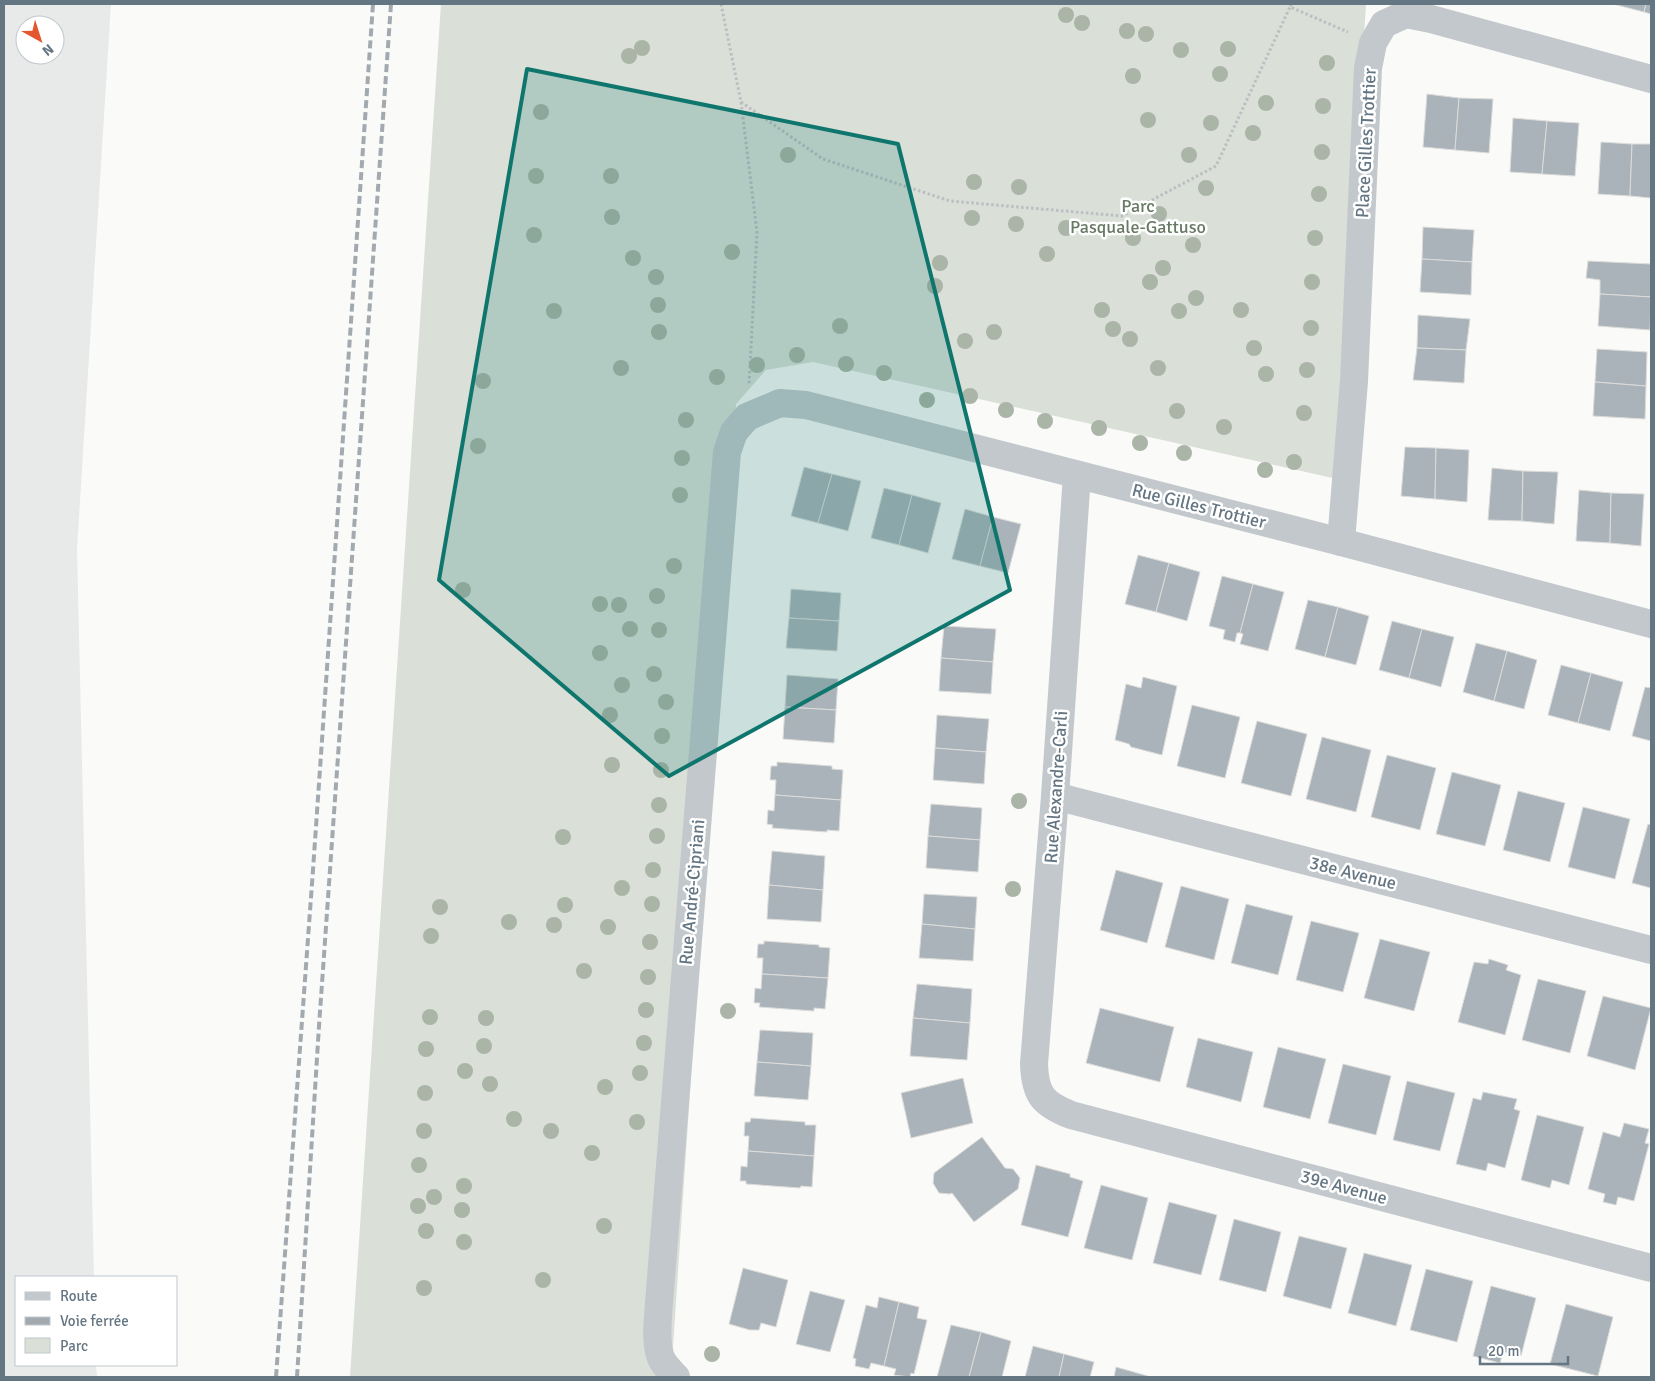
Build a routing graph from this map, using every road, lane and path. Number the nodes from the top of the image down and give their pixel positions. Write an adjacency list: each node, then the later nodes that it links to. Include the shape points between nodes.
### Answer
1 (721, 4): 5 (path)
2 (1291, 5): 3 (path); 5 (path, via 1216,166 1122,216 950,201 823,159)
3 (1374, 43): 4 (street, Place Gilles Trottier, via 1384,24 1406,14); 8 (street, Place Gilles Trottier, via 1368,68 1354,381)
4 (1651, 79)
5 (741, 102): 6 (path, via 757,232)
6 (747, 417): 7 (street, Rue Gilles Trottier, via 780,403 806,405); 14 (street, Rue André-Cipriani, via 734,432 726,462 659,1303 660,1356)
7 (1077, 476): 8 (street, Rue Gilles Trottier); 10 (street, Rue Alexandre-Carli)
8 (1341, 542): 9 (street, Rue Gilles Trottier)
9 (1651, 624)
10 (1055, 796): 11 (street, 38e Avenue); 12 (street, Rue Alexandre-Carli, via 1034,1064 1035,1082)
11 (1651, 950)
12 (1042, 1097): 13 (street, 39e Avenue, via 1071,1115)
13 (1651, 1268)
14 (673, 1374)

